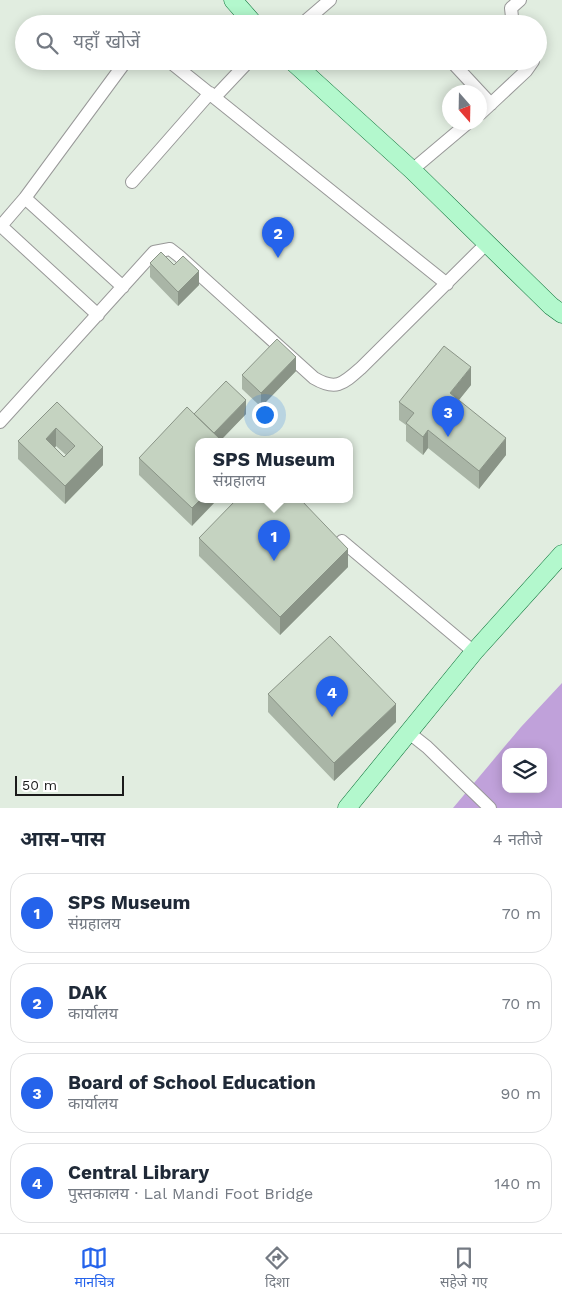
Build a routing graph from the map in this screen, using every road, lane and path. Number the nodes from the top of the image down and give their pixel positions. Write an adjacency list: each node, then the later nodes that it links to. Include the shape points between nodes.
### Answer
1 (233, 0): 4 (main road)
2 (330, 0): 5 (street)
3 (520, 0): 6 (street, via 511,8)
4 (246, 15)
5 (312, 15)
6 (512, 15)
7 (119, 70): 19 (street)
8 (180, 70): 13 (street)
9 (239, 70): 13 (street)
10 (302, 70): 17 (main road)
11 (459, 70): 14 (street)
12 (527, 70): 14 (street)
13 (212, 95): 18 (street); 22 (street)
14 (491, 104): 15 (street)
15 (487, 108)
16 (460, 130): 17 (street)
17 (412, 170): 21 (main road)
18 (132, 182)
19 (25, 198): 20 (street); 23 (street)
20 (0, 226): 25 (street)
21 (487, 243): 22 (street); 24 (main road)
22 (447, 284): 23 (street, via 361,368 345,381 331,386 314,378 170,249 154,252)
23 (123, 287): 25 (street)
24 (562, 314)
25 (98, 315): 26 (street)
26 (0, 422)
27 (342, 541): 29 (street)
28 (562, 554): 29 (main road)
29 (474, 652): 30 (main road)
30 (408, 732): 31 (main road); 32 (street)
31 (347, 808)
32 (490, 808)

